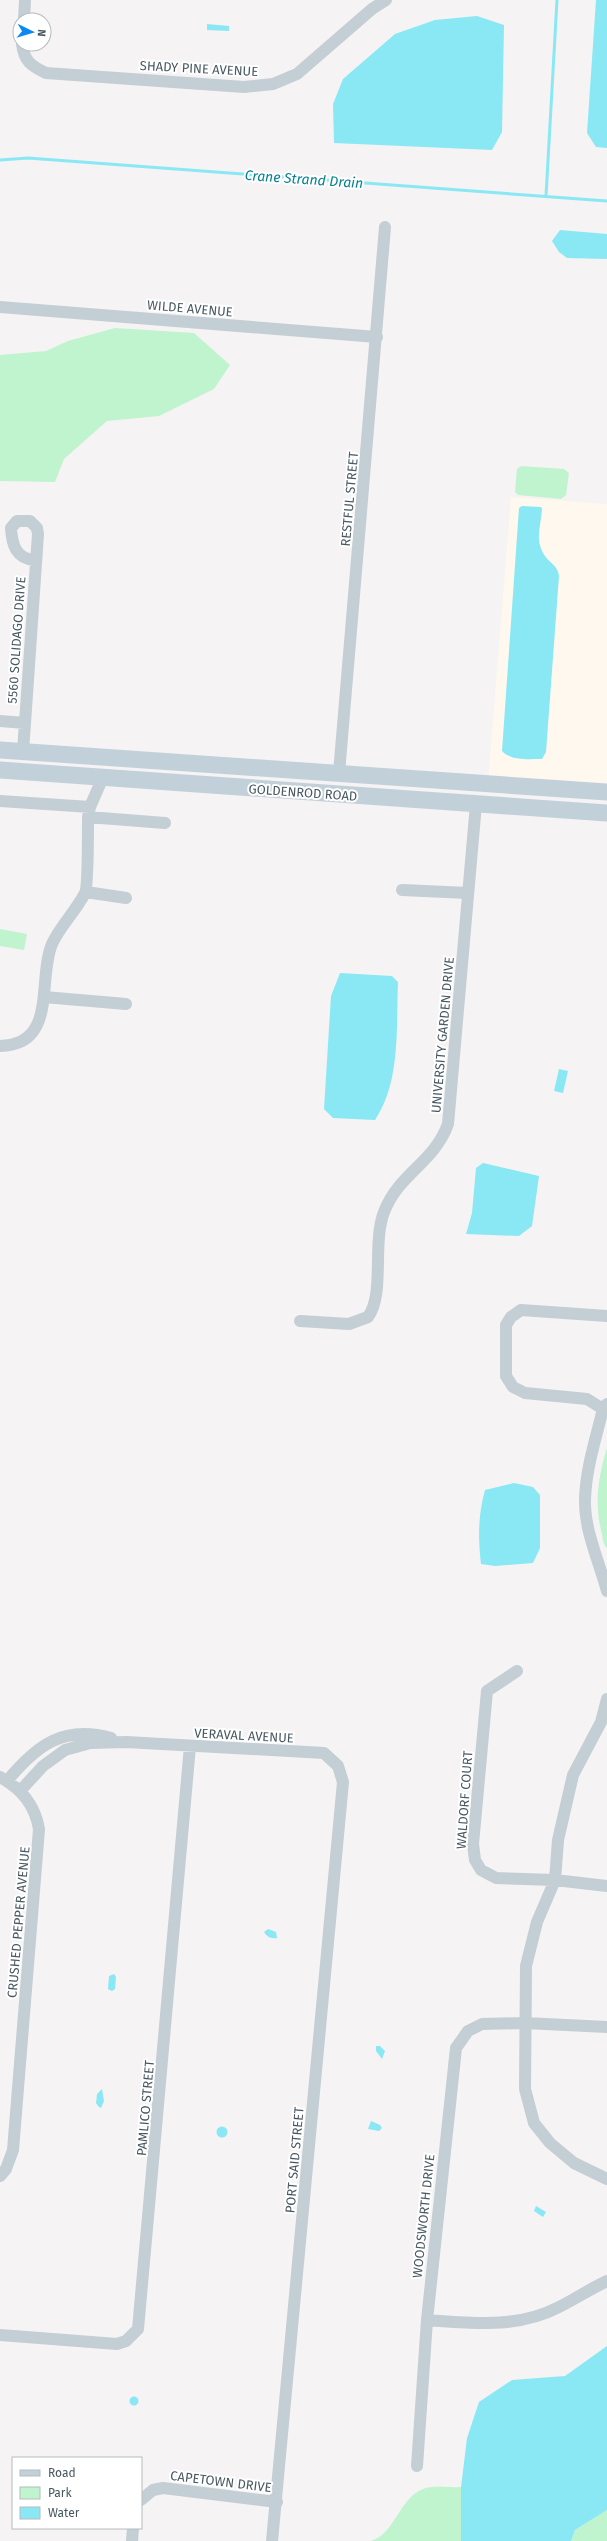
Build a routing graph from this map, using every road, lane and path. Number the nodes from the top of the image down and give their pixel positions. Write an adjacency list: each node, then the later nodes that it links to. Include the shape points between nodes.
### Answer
1 (25, 0): 3 (street)
2 (386, 0): 4 (street, SHADY PINE AVENUE, via 372,9 297,74 273,84 244,87 46,72 34,68 25,60)
3 (24, 12)
4 (23, 52)
5 (385, 227): 7 (street, RESTFUL STREET)
6 (0, 307): 7 (street, WILDE AVENUE)
7 (377, 337): 15 (street, RESTFUL STREET)
8 (35, 560): 10 (street, 5560 SOLIDAGO DRIVE)
9 (0, 721): 10 (street, 5560 SOLIDAGO DRIVE)
10 (25, 723): 12 (street, 5560 SOLIDAGO DRIVE)
11 (0, 750): 12 (main road, GOLDENROD ROAD)
12 (23, 751): 13 (main road, GOLDENROD ROAD)
13 (227, 766): 15 (main road, GOLDENROD ROAD); 16 (main road, via 202,772 118,766)
14 (0, 770): 16 (main road, GOLDENROD ROAD)
15 (339, 773): 17 (main road, via 325,784 244,777); 18 (main road, GOLDENROD ROAD)
16 (103, 778): 17 (main road, GOLDENROD ROAD); 21 (street)
17 (210, 786): 20 (main road, GOLDENROD ROAD)
18 (607, 792): 20 (main road, via 573,799 493,795)
19 (0, 801): 21 (street, via 68,806)
20 (476, 804): 22 (main road, GOLDENROD ROAD); 26 (street, UNIVERSITY GARDEN DRIVE)
21 (89, 812): 23 (street); 25 (street)
22 (607, 812)
23 (165, 823)
24 (402, 890): 26 (street)
25 (86, 892): 27 (street); 28 (street, via 52,945)
26 (468, 893): 32 (street, UNIVERSITY GARDEN DRIVE, via 452,1102 445,1134 440,1144 393,1192 383,1214 377,1239 376,1303 368,1317 349,1324)
27 (126, 898)
28 (44, 997): 29 (street); 30 (street, via 39,1022 33,1031 17,1044)
29 (126, 1004)
30 (0, 1046)
31 (607, 1316): 33 (street, via 521,1310 511,1317 506,1325 506,1376 513,1387 525,1393 587,1399)
32 (300, 1321)
33 (605, 1406): 34 (street, via 587,1475 585,1500 588,1529)
34 (607, 1591)
35 (517, 1671): 43 (street, WALDORF COURT, via 487,1691 473,1844 475,1860 481,1870 496,1878)
36 (607, 1699): 37 (street)
37 (604, 1724): 43 (street, via 571,1782 558,1840)
38 (126, 1742): 39 (street, VERAVAL AVENUE); 40 (street, VERAVAL AVENUE, via 96,1734 71,1734 45,1743); 42 (street, VERAVAL AVENUE, via 90,1743 65,1750 43,1766)
39 (190, 1746): 41 (street, VERAVAL AVENUE, via 324,1753 338,1766); 51 (street, PAMLICO STREET, via 138,2328 126,2341 117,2344)
40 (4, 1779): 42 (street, CRUSHED PEPPER AVENUE)
41 (343, 1782): 54 (street, PORT SAID STREET)
42 (20, 1791): 47 (street, CRUSHED PEPPER AVENUE, via 37,1815 39,1829 13,2150 6,2169)
43 (555, 1880): 44 (street); 45 (street, via 537,1922 526,1966)
44 (607, 1886)
45 (525, 2023): 46 (street, WOODSWORTH DRIVE); 48 (street, via 525,2089 534,2123 550,2143 574,2163); 50 (street, WOODSWORTH DRIVE, via 482,2024 468,2031 456,2048)
46 (607, 2027)
47 (0, 2176)
48 (607, 2179)
49 (607, 2281): 50 (street, via 558,2308 533,2318 495,2324)
50 (427, 2320): 52 (street, WOODSWORTH DRIVE)
51 (0, 2336)
52 (417, 2466)
53 (142, 2499): 54 (street, CAPETOWN DRIVE, via 153,2490 163,2488)
54 (277, 2502): 57 (street, PORT SAID STREET)
55 (133, 2529): 56 (street)
56 (132, 2541)
57 (272, 2541)

